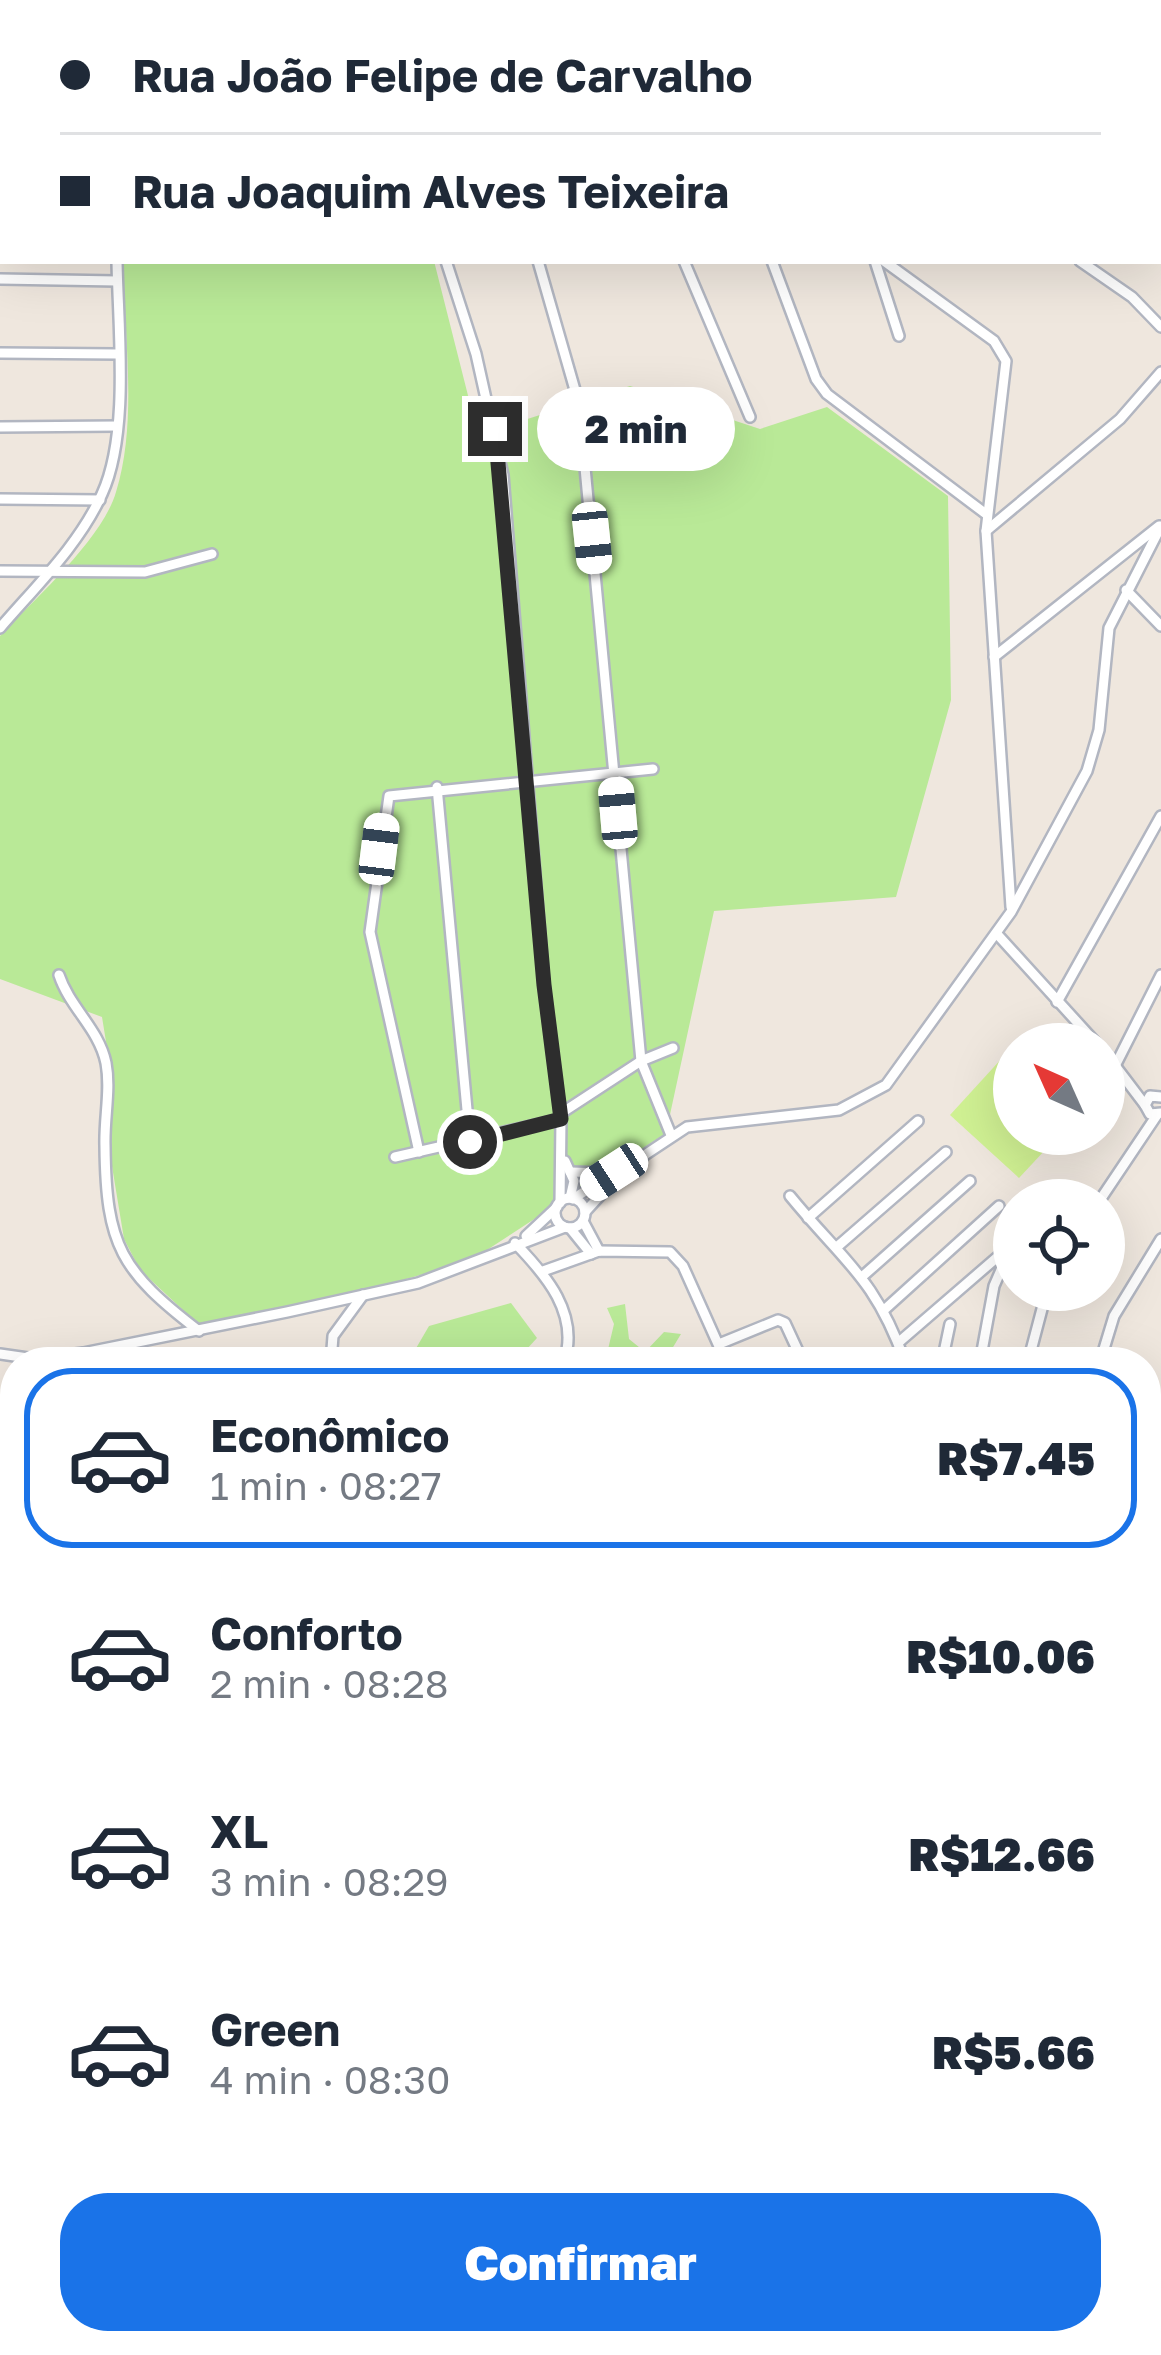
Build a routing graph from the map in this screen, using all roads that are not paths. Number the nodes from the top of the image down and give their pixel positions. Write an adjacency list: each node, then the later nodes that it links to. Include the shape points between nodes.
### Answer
1 (117, 264): 12 (street)
2 (447, 264): 35 (street, via 495,429)
3 (539, 264): 34 (street, via 575,385)
4 (686, 264): 11 (street)
5 (698, 264): 11 (street)
6 (773, 264): 23 (street, via 827,394)
7 (876, 264): 14 (street)
8 (888, 264): 23 (street, via 1004,353)
9 (1083, 264): 13 (street)
10 (0, 279): 12 (street)
11 (694, 280): 18 (street)
12 (117, 281): 16 (street)
13 (1161, 327)
14 (899, 336)
15 (0, 353): 16 (street)
16 (117, 354): 19 (street)
17 (1161, 372): 25 (street, via 1120,419)
18 (750, 417)
19 (117, 426): 20 (street); 22 (street)
20 (0, 427)
21 (0, 499): 22 (street)
22 (100, 500): 28 (street)
23 (986, 514): 25 (street)
24 (1161, 525): 29 (street); 32 (street)
25 (986, 531): 32 (street)
26 (212, 554): 28 (street, via 162,570)
27 (0, 571): 28 (street)
28 (48, 572): 31 (street)
29 (1126, 590): 30 (street); 39 (street, via 1109,628 1091,760)
30 (1161, 626)
31 (0, 628)
32 (994, 657): 38 (street)
33 (653, 769): 34 (street)
34 (615, 771): 35 (street); 50 (street)
35 (525, 778): 36 (street); 56 (street)
36 (437, 787): 59 (street); 62 (street, via 395,791 386,803 370,932)
37 (1161, 816): 46 (street)
38 (1009, 843): 39 (street, via 1018,862); 40 (street)
39 (1040, 864): 41 (street)
40 (1010, 869): 41 (street); 42 (street)
41 (1032, 877): 42 (street)
42 (1011, 912): 43 (street)
43 (997, 934): 46 (street); 58 (street, via 874,1095 839,1110 702,1123)
44 (58, 975): 87 (street, via 105,1061 106,1164 124,1262)
45 (1161, 975): 48 (street)
46 (1057, 1002): 47 (street)
47 (1077, 1023)
48 (1125, 1046)
49 (673, 1048): 50 (street)
50 (641, 1061): 56 (street); 58 (street)
51 (1125, 1075): 52 (street)
52 (1127, 1078): 53 (street); 54 (street)
53 (1157, 1096): 54 (street)
54 (1145, 1107): 55 (street); 60 (street)
55 (1159, 1114): 60 (street)
56 (561, 1117): 59 (street); 63 (street)
57 (918, 1121): 73 (street)
58 (671, 1135): 65 (street)
59 (470, 1142): 62 (street)
60 (1131, 1149): 67 (street)
61 (946, 1152): 77 (street)
62 (419, 1153): 64 (street)
63 (562, 1156): 66 (street); 70 (street)
64 (395, 1157)
65 (619, 1170): 66 (street); 70 (street); 72 (street)
66 (570, 1172): 70 (street, via 574,1185)
67 (1113, 1179)
68 (970, 1181): 81 (street)
69 (790, 1196): 73 (street)
70 (565, 1202): 72 (street); 74 (street, via 556,1217); 76 (street)
71 (993, 1211): 84 (street)
72 (584, 1216): 74 (street); 78 (street)
73 (808, 1218): 77 (street)
74 (568, 1228): 76 (street); 78 (street)
75 (1161, 1239): 100 (street)
76 (519, 1241): 80 (street); 82 (street, via 418,1283)
77 (838, 1246): 81 (street)
78 (595, 1252): 80 (street); 89 (street, via 649,1248 674,1255)
79 (993, 1260): 88 (street)
80 (543, 1271): 93 (street, via 569,1328)
81 (864, 1274): 84 (street)
82 (363, 1295): 87 (street); 92 (street)
83 (993, 1295): 98 (street)
84 (884, 1310): 88 (street)
85 (1041, 1311): 99 (street)
86 (950, 1324): 97 (street)
87 (200, 1331): 90 (street)
88 (899, 1342): 96 (street)
89 (719, 1344): 94 (street); 95 (street, via 778,1320)
90 (130, 1346): 91 (street)
91 (123, 1347)
92 (332, 1347)
93 (566, 1347)
94 (720, 1347)
95 (795, 1347)
96 (900, 1347)
97 (946, 1347)
98 (983, 1347)
99 (1032, 1347)
100 (1105, 1347)

